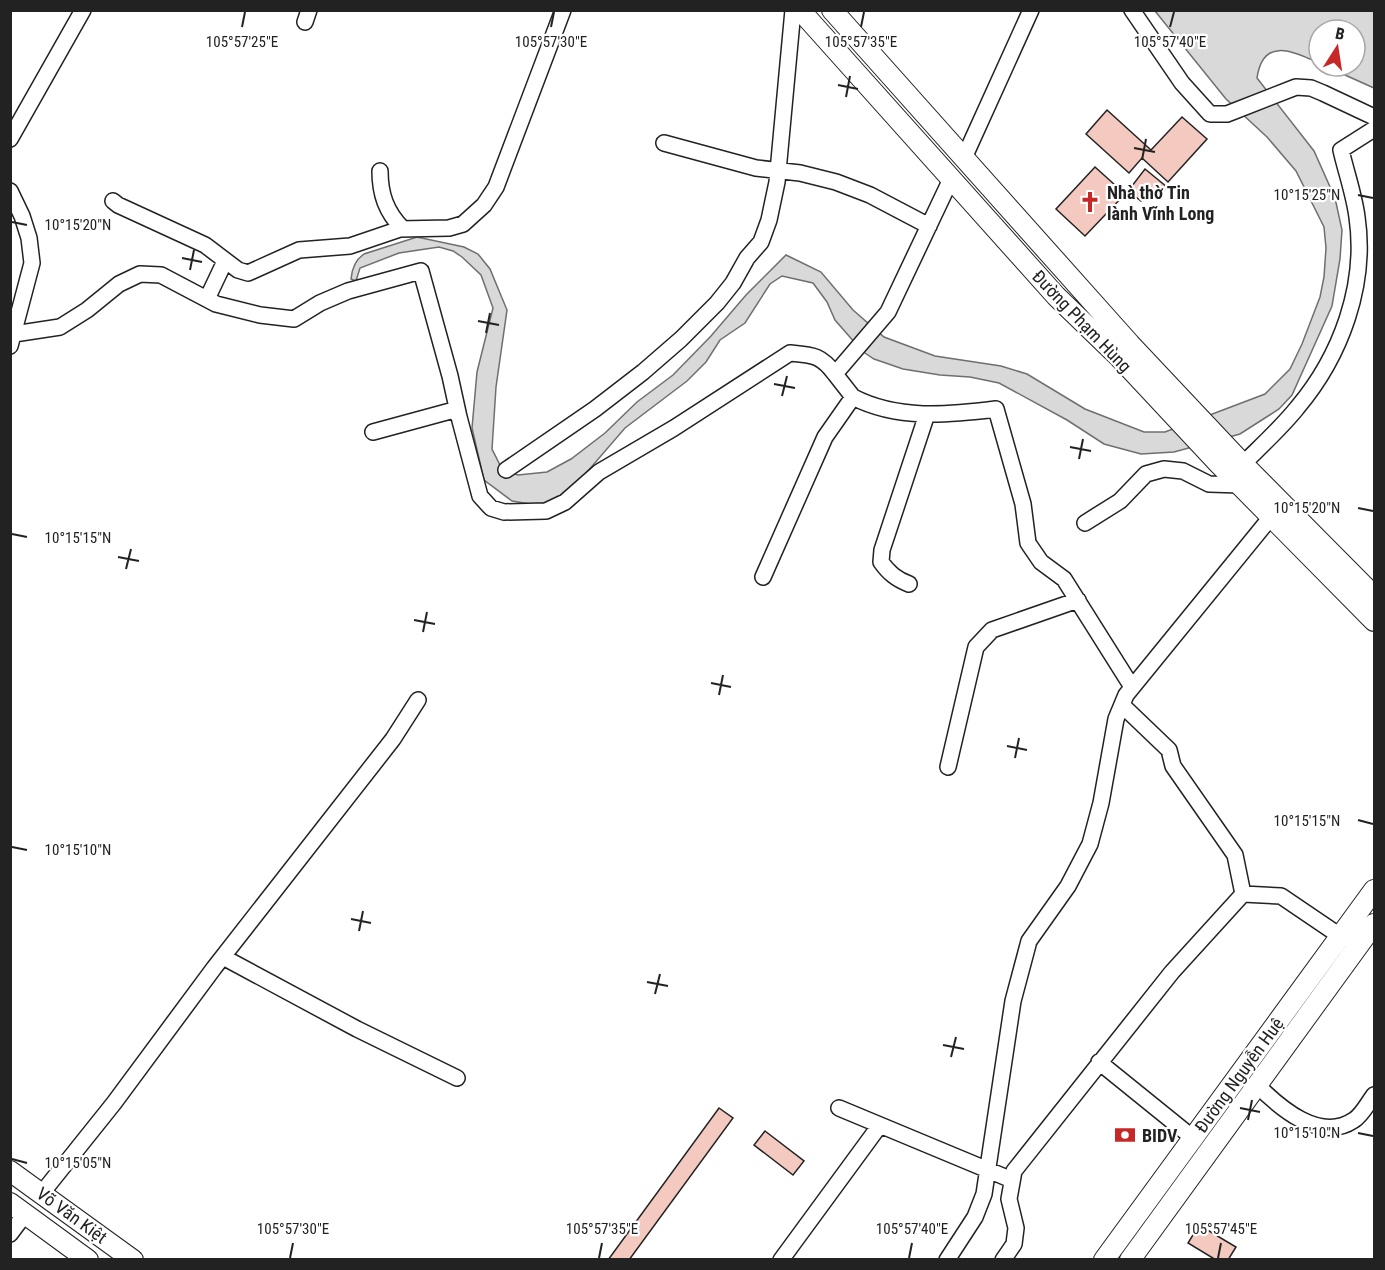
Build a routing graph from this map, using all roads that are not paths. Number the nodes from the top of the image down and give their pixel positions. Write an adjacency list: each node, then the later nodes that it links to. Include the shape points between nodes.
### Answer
1 (83, 10): 10 (street)
2 (562, 10): 19 (street, via 496,187 484,205 463,225)
3 (793, 10): 13 (street)
4 (832, 10): 7 (main road); 12 (main road, Đường Phạm Hùng)
5 (1031, 10): 12 (street)
6 (1132, 10): 8 (street, via 1182,83 1210,114 1227,114 1296,87 1311,88)
7 (807, 18): 15 (main road, Đường Phạm Hùng)
8 (1374, 117)
9 (1374, 129): 29 (street, via 1341,150 1357,216 1359,252 1352,307 1325,370 1297,409)
10 (10, 140)
11 (664, 143): 13 (street, via 756,168)
12 (964, 158): 23 (main road, Đường Phạm Hùng)
13 (778, 170): 18 (street, via 844,185); 30 (street, via 770,220 761,242 717,303 643,372)
14 (380, 171): 19 (street, via 383,200)
15 (951, 179): 18 (street); 23 (main road, Đường Phạm Hùng, via 1056,296)
16 (10, 191): 22 (street, via 29,238 32,263)
17 (113, 201): 20 (street, via 206,245)
18 (929, 226): 24 (street, via 888,312)
19 (403, 229): 20 (street, via 350,246 299,250 248,273)
20 (225, 261): 21 (street)
21 (207, 299): 22 (street, via 161,275 140,274 119,284 60,327); 27 (street, via 260,315 294,319 348,291 421,271)
22 (12, 340)
23 (1124, 350): 29 (main road, Đường Phạm Hùng); 31 (main road, Đường Phạm Hùng, via 1217,462)
24 (835, 374): 25 (street); 27 (street, via 826,362 809,354 790,353 599,472 565,502 546,511 504,512 491,508 480,496)
25 (853, 397): 26 (street, via 872,407); 34 (street, via 825,436)
26 (927, 414): 35 (street, via 882,550 881,562 887,571); 37 (street, via 996,409 1023,504 1028,543 1041,562 1064,579)
27 (459, 417): 28 (street, via 454,410 447,411)
28 (373, 432)
29 (1243, 464): 36 (main road, Đường Phạm Hùng)
30 (506, 470)
31 (1241, 485): 32 (main road, Đường Phạm Hùng); 33 (street, via 1209,484 1183,471 1164,469 1146,474 1120,501)
32 (1271, 517): 38 (main road, Đường Phạm Hùng); 39 (street)
33 (1085, 523)
34 (763, 577)
35 (909, 584)
36 (1374, 596)
37 (1077, 600): 39 (street); 42 (street, via 992,630 976,647)
38 (1374, 621)
39 (1132, 687): 41 (street)
40 (418, 700): 47 (street, via 393,739)
41 (1122, 705): 44 (street, via 1169,750 1173,766 1235,855); 55 (street, via 1090,844 1026,951 1013,1002)
42 (948, 767)
43 (1374, 890): 46 (main road, Đường Nguyễn Huệ)
44 (1243, 894): 46 (street, via 1281,896); 48 (street, via 1172,972)
45 (1374, 924): 50 (main road, Đường Nguyễn Huệ)
46 (1340, 936): 54 (main road, Đường Nguyễn Huệ)
47 (223, 957): 49 (street); 58 (street)
48 (1099, 1062): 54 (street); 57 (street, via 1014,1171)
49 (457, 1078)
50 (1257, 1085): 51 (street, via 1293,1115 1322,1127 1341,1127 1357,1119); 67 (main road, Đường Nguyễn Huệ)
51 (1374, 1095)
52 (839, 1108): 53 (street)
53 (880, 1125): 55 (street); 63 (street)
54 (1193, 1138): 66 (main road, Đường Nguyễn Huệ)
55 (989, 1170): 57 (street); 64 (street, via 975,1217)
56 (10, 1171): 58 (main road, Võ Văn Kiệt)
57 (1012, 1180): 65 (street, via 1009,1199 1016,1228 1014,1244)
58 (42, 1193): 62 (main road, Võ Văn Kiệt)
59 (18, 1209): 60 (street); 61 (main road, Võ Văn Kiệt)
60 (10, 1234)
61 (88, 1260)
62 (133, 1260)
63 (781, 1260)
64 (947, 1260)
65 (1003, 1260)
66 (1104, 1260)
67 (1130, 1260)

